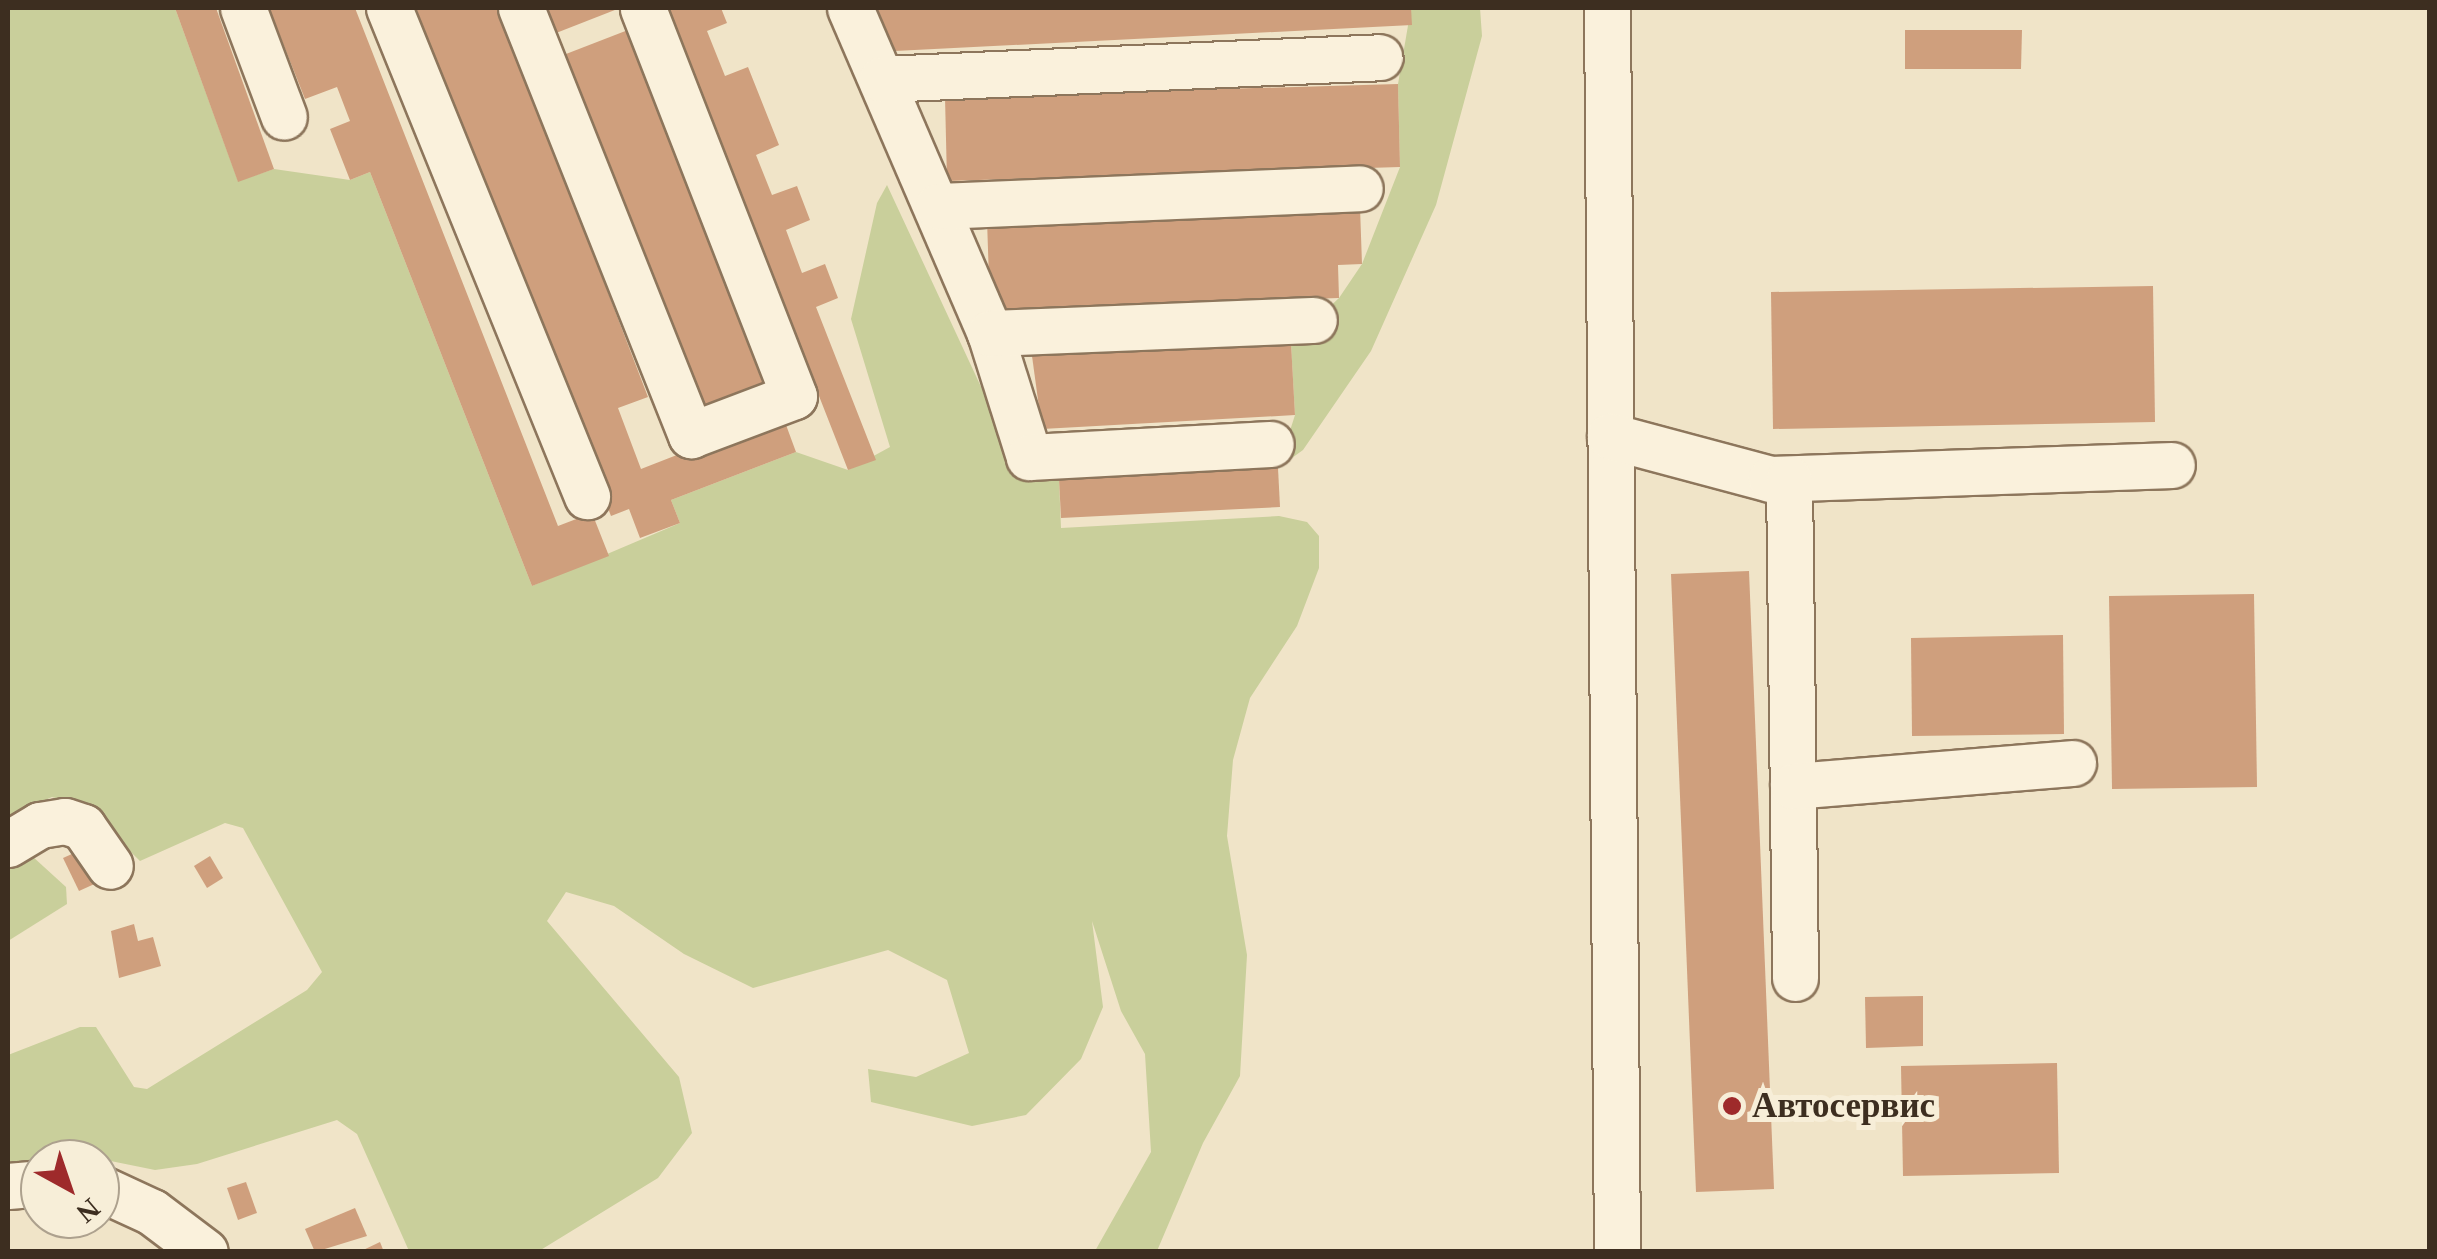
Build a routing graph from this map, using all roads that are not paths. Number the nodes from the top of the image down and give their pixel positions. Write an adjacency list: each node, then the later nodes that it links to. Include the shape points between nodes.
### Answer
1 (244, 8): 9 (street)
2 (390, 8): 18 (street)
3 (520, 8): 4 (street, via 691,435 794,396)
4 (643, 8)
5 (850, 8): 8 (street)
6 (1607, 8): 14 (street)
7 (1380, 57): 8 (street)
8 (882, 79): 11 (street)
9 (284, 117)
10 (1360, 188): 11 (street)
11 (938, 206): 13 (street)
12 (1314, 320): 13 (street)
13 (990, 334): 15 (street, via 1029,457)
14 (1610, 436): 17 (street); 26 (street)
15 (1271, 444)
16 (2172, 465): 17 (street)
17 (1789, 478): 20 (street)
18 (587, 496)
19 (2072, 764): 20 (street)
20 (1793, 786): 23 (street)
21 (8, 844): 22 (street, via 40,825 64,821 83,827)
22 (110, 866)
23 (1795, 978)
24 (120, 1197): 25 (street)
25 (205, 1252)
26 (1617, 1252)

